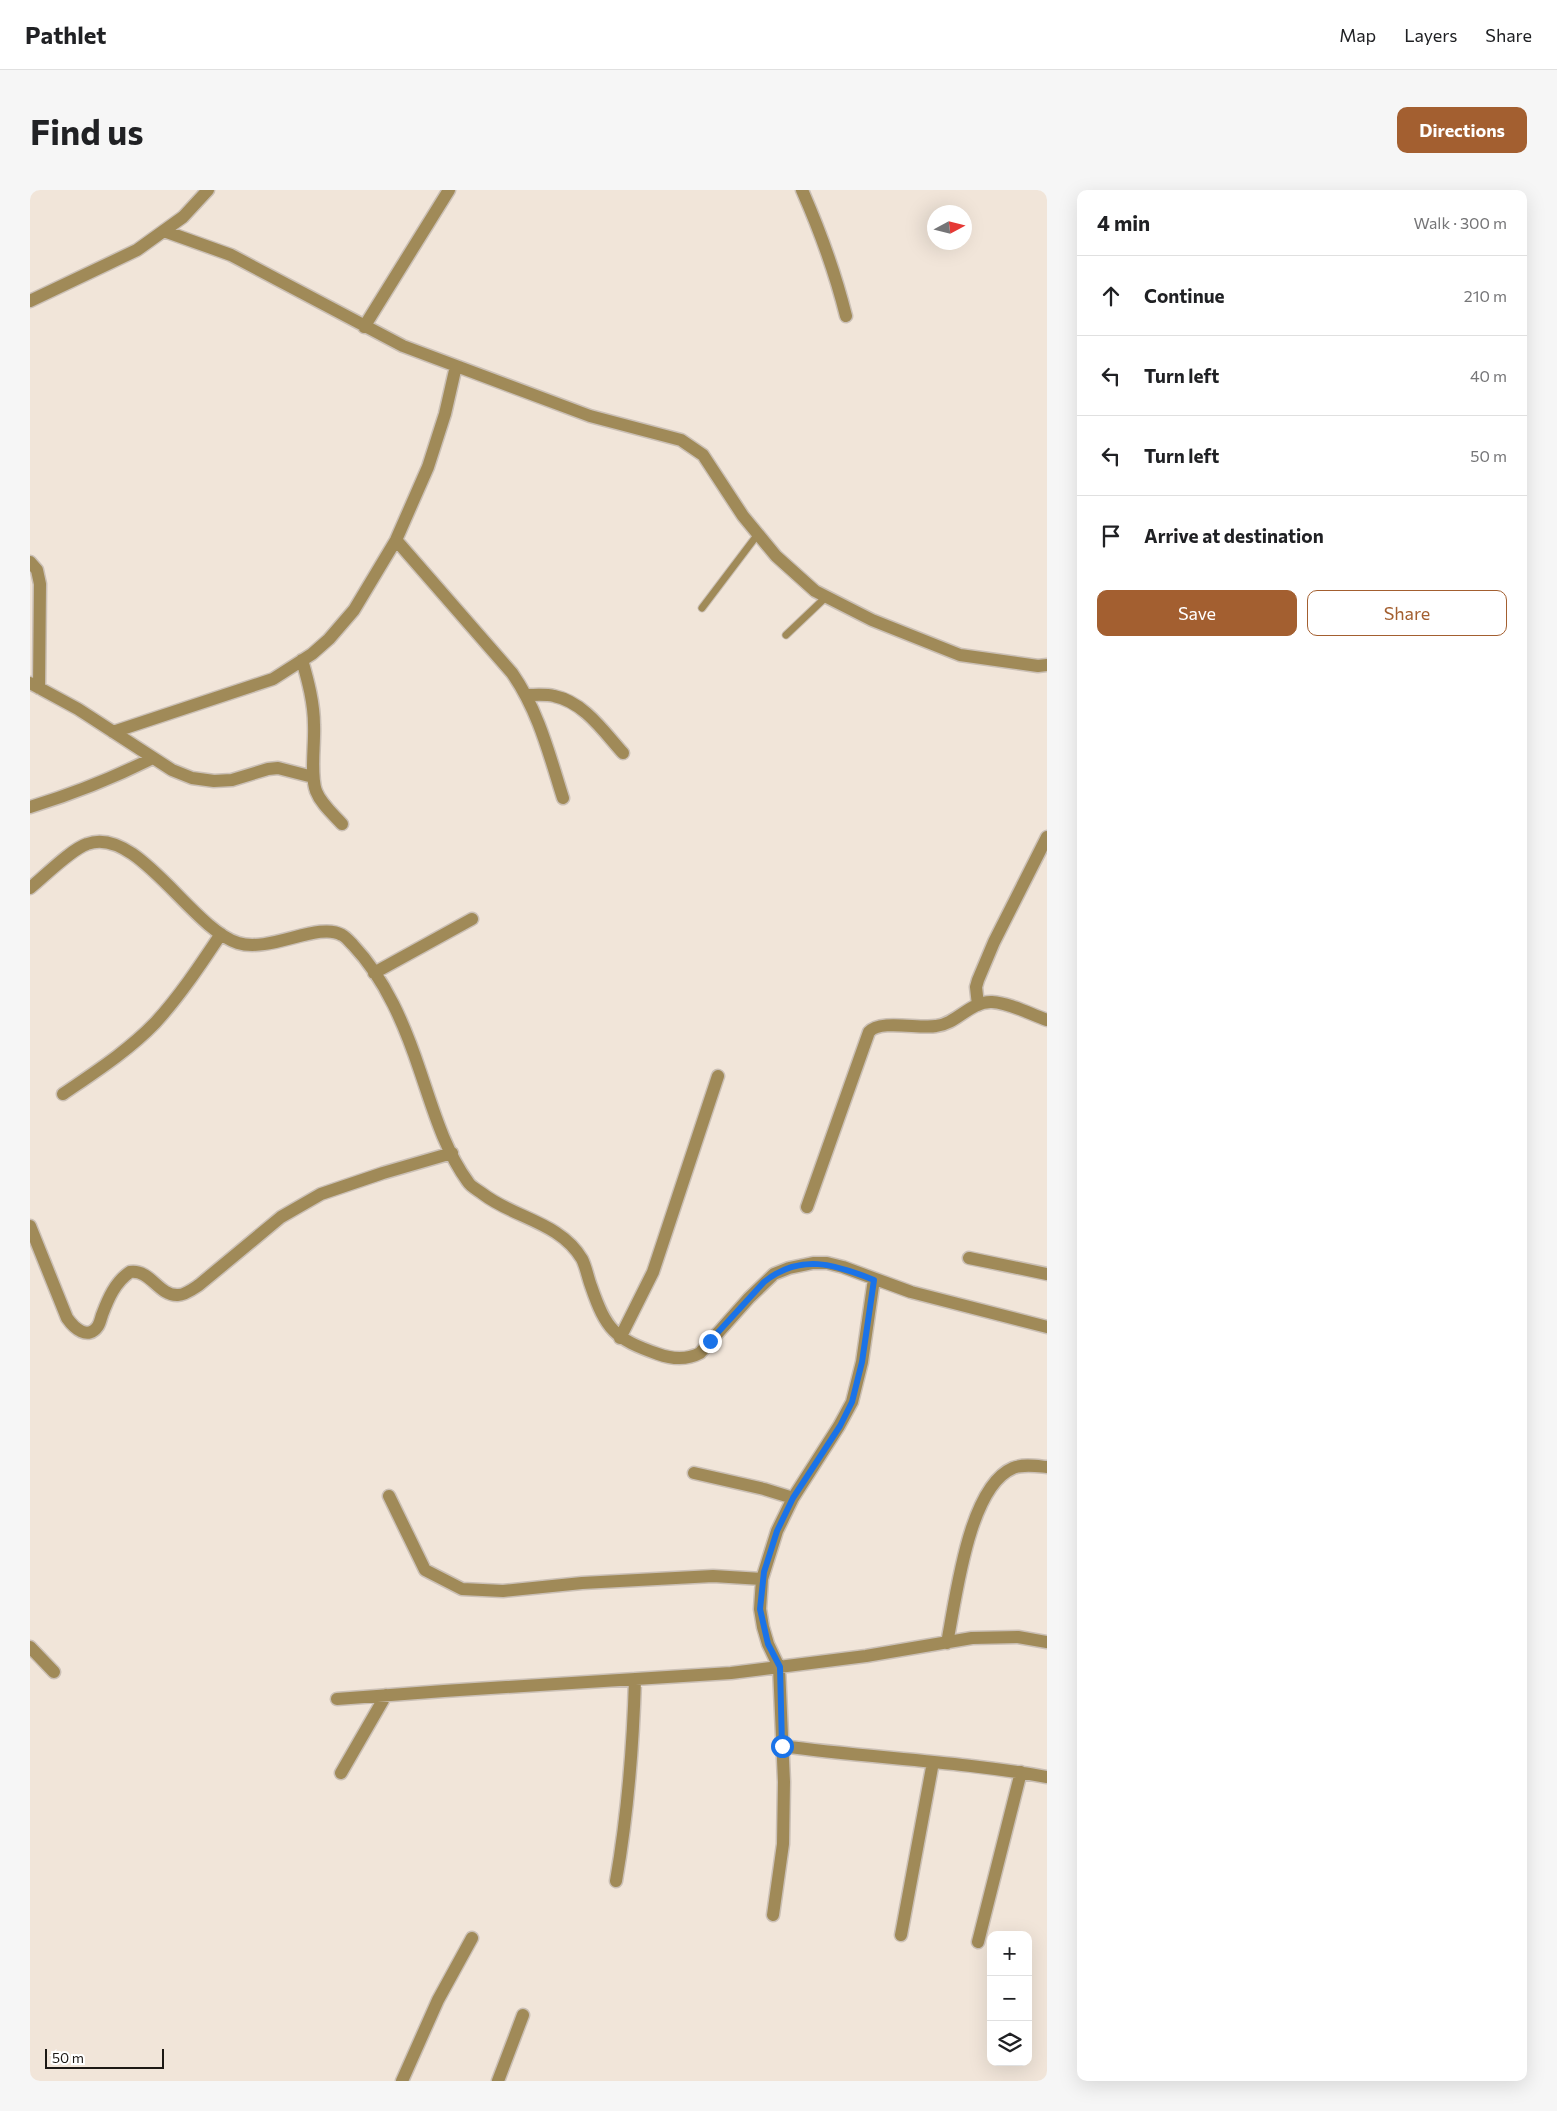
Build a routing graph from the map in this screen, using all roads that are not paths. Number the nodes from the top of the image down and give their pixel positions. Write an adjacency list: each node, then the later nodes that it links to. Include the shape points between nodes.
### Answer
1 (208, 190): 4 (street, via 183,217)
2 (449, 190): 7 (street)
3 (802, 190): 6 (street, via 820,232)
4 (164, 231): 5 (street, via 138,250); 7 (street, via 231,255)
5 (30, 302)
6 (846, 316)
7 (364, 326): 8 (street, via 403,346)
8 (456, 366): 9 (street, via 590,416 681,440 703,455); 10 (street, via 428,467)
9 (758, 534): 12 (street, via 776,556); 13 (lane)
10 (396, 540): 15 (street, via 354,610 330,639); 18 (street, via 512,673)
11 (30, 562): 17 (street, via 37,570 40,584)
12 (826, 597): 14 (lane); 16 (street, via 872,620 960,655)
13 (702, 608)
14 (786, 635)
15 (302, 660): 19 (street, via 273,679); 22 (street, via 314,722)
16 (1047, 665)
17 (34, 686): 19 (street)
18 (527, 695): 20 (street, via 554,696 572,703 591,718); 23 (street)
19 (113, 732): 21 (street)
20 (623, 753)
21 (154, 758): 22 (street, via 185,775 214,781 232,780 278,768); 24 (street, via 86,788)
22 (313, 778): 25 (street, via 326,808)
23 (563, 798)
24 (30, 807)
25 (342, 824)
26 (1047, 838): 31 (street, via 978,980)
27 (30, 888): 29 (street, via 85,844 101,841 118,844 138,858)
28 (472, 919): 30 (street)
29 (221, 934): 30 (street, via 239,943 271,944 331,931 342,935 353,945); 34 (street, via 193,976 154,1023 116,1058)
30 (374, 973): 35 (street, via 393,1002 435,1118)
31 (978, 1005): 32 (street, via 993,1002); 36 (street, via 935,1027 877,1026 869,1032)
32 (1047, 1020)
33 (718, 1076): 42 (street, via 653,1272)
34 (64, 1094)
35 (452, 1154): 37 (street, via 321,1194 281,1217 199,1285 178,1296 166,1292 143,1273 130,1272 116,1286 98,1326 91,1332 76,1329 67,1318); 42 (street, via 469,1184 494,1202 564,1238 582,1259 606,1322)
36 (807, 1207)
37 (30, 1226)
38 (969, 1258): 39 (street)
39 (1047, 1274)
40 (874, 1280): 41 (street); 42 (street, via 827,1264 813,1263 774,1274 692,1358 664,1356); 46 (street, via 862,1362 852,1402)
41 (1047, 1327)
42 (620, 1338)
43 (1047, 1467): 49 (street, via 1013,1468 996,1479 980,1504 966,1548)
44 (694, 1472): 46 (street)
45 (390, 1496): 47 (street, via 425,1570 462,1589 503,1591 713,1576)
46 (793, 1498): 47 (street, via 777,1531)
47 (762, 1579): 51 (street, via 760,1609 763,1627)
48 (1047, 1642): 49 (street, via 1018,1637 972,1638)
49 (947, 1643): 51 (street)
50 (30, 1647): 52 (street)
51 (780, 1667): 53 (street); 56 (street)
52 (54, 1672)
53 (635, 1679): 54 (street); 61 (street, via 632,1758)
54 (386, 1695): 55 (street); 59 (street)
55 (337, 1699)
56 (782, 1746): 57 (street, via 850,1756); 62 (street, via 783,1844)
57 (934, 1762): 58 (street); 63 (street)
58 (1022, 1772): 60 (street); 65 (street)
59 (341, 1773)
60 (1047, 1777)
61 (616, 1881)
62 (773, 1915)
63 (901, 1935)
64 (472, 1938): 67 (street, via 438,2000)
65 (978, 1942)
66 (523, 2015): 68 (street)
67 (402, 2081)
68 (498, 2081)

